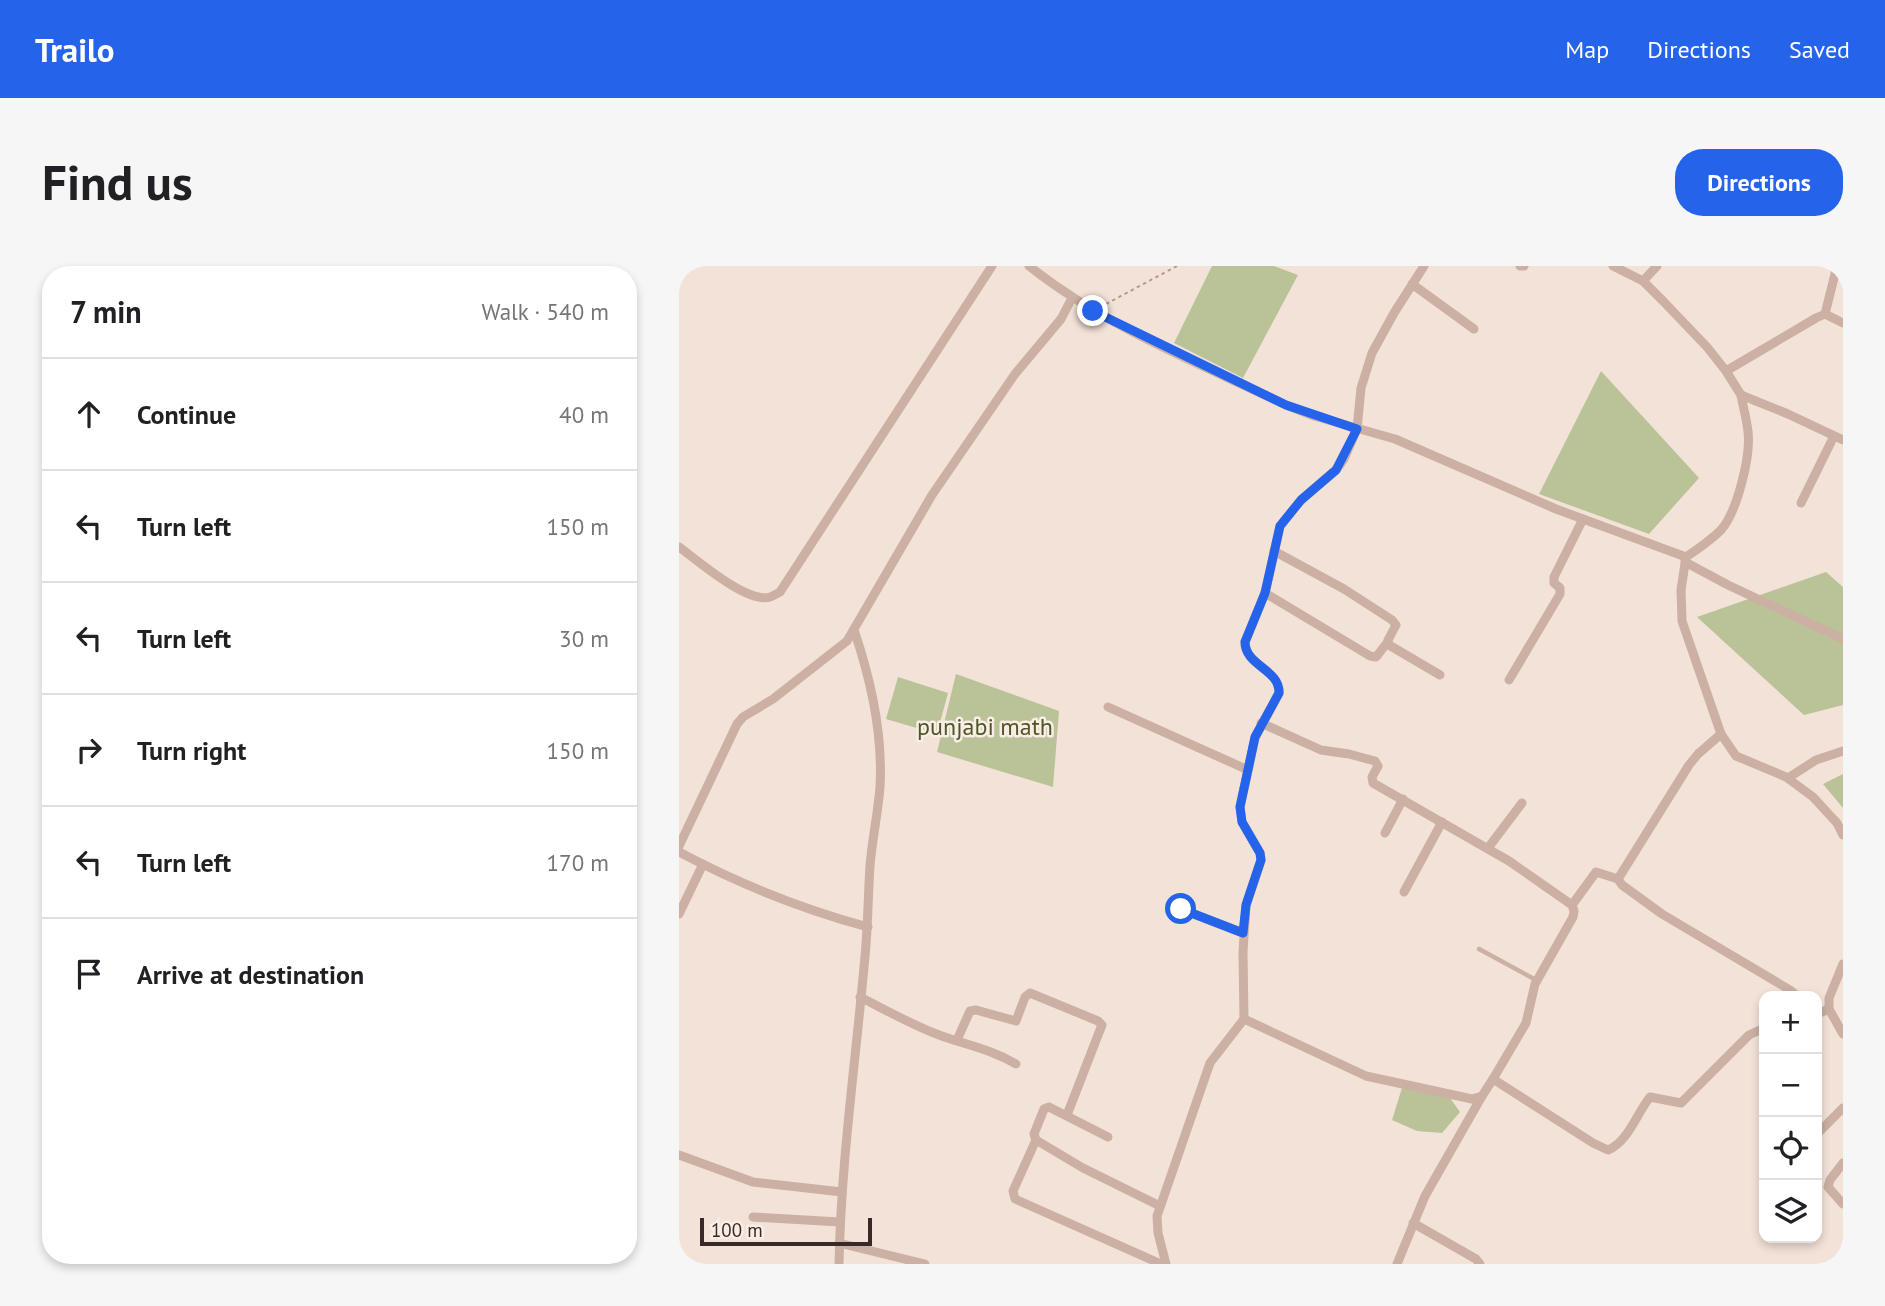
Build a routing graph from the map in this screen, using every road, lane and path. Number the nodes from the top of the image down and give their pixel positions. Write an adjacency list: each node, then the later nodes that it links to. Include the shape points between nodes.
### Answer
1 (992, 266): 21 (street, via 780,592 770,597 753,595 715,575)
2 (1029, 266): 10 (street)
3 (1177, 266): 11 (path)
4 (1424, 266): 9 (street)
5 (1613, 266): 8 (street)
6 (1657, 266): 8 (street)
7 (1837, 266): 12 (street)
8 (1643, 281): 15 (street)
9 (1412, 284): 14 (street); 17 (street, via 1366,369)
10 (1072, 298): 11 (street); 25 (street, via 932,495)
11 (1093, 311): 17 (street, via 1286,405)
12 (1825, 314): 13 (street); 15 (street)
13 (1843, 323)
14 (1474, 329)
15 (1725, 371): 16 (street)
16 (1741, 395): 18 (street); 23 (street, via 1748,450 1729,518)
17 (1357, 429): 20 (street, via 1395,439); 22 (street, via 1336,470 1285,518)
18 (1839, 438): 19 (street)
19 (1801, 503)
20 (1583, 519): 23 (street); 29 (street, via 1554,577 1560,594)
21 (679, 547)
22 (1274, 551): 24 (street); 27 (street, via 1392,620 1396,625)
23 (1686, 559): 26 (street, via 1728,585); 32 (street, via 1682,621)
24 (1265, 593): 27 (street, via 1370,656 1376,657); 31 (street, via 1245,642 1248,656 1280,685)
25 (854, 630): 41 (street, via 843,646 737,724); 50 (street, via 876,709 880,749)
26 (1843, 639)
27 (1387, 643): 28 (street)
28 (1440, 675)
29 (1509, 680)
30 (1108, 707): 34 (street)
31 (1261, 723): 34 (street); 36 (street, via 1321,750 1375,761 1373,783)
32 (1721, 734): 35 (street, via 1736,756); 45 (street, via 1689,765)
33 (1843, 751): 35 (street, via 1816,760)
34 (1248, 770): 51 (street, via 1240,815 1261,860 1246,905)
35 (1788, 778): 40 (street, via 1817,801)
36 (1403, 799): 38 (street); 39 (street)
37 (1522, 803): 42 (street)
38 (1442, 821): 42 (street); 46 (street)
39 (1385, 832)
40 (1843, 835)
41 (679, 846)
42 (1488, 848): 47 (street)
43 (679, 852): 44 (street)
44 (703, 864): 49 (street); 50 (street, via 806,909)
45 (1618, 879): 47 (street, via 1596,872); 55 (street, via 1662,914)
46 (1404, 892)
47 (1572, 905): 54 (street, via 1573,917)
48 (1181, 909): 51 (street)
49 (679, 914)
50 (868, 927): 56 (street)
51 (1243, 933): 59 (street)
52 (1479, 949): 54 (lane)
53 (1843, 964): 57 (street)
54 (1537, 981): 64 (street, via 1526,1023)
55 (1792, 991)
56 (860, 997): 62 (street); 73 (street)
57 (1829, 1009): 58 (street); 61 (street)
58 (1822, 1012)
59 (1244, 1019): 65 (street, via 1366,1076 1472,1099); 75 (street, via 1210,1063)
60 (1759, 1030): 64 (street, via 1681,1103 1650,1097 1623,1139 1608,1150)
61 (1843, 1034)
62 (957, 1040): 63 (street); 67 (street, via 970,1011 1016,1021 1030,993 1098,1021 1102,1025)
63 (1016, 1064)
64 (1493, 1079): 65 (street)
65 (1482, 1096): 78 (street)
66 (1843, 1108): 68 (street)
67 (1067, 1115): 69 (street); 70 (street, via 1047,1107 1034,1134)
68 (1822, 1129)
69 (1108, 1137)
70 (1036, 1140): 75 (street); 82 (street, via 1013,1191 1015,1199)
71 (679, 1155): 73 (street, via 753,1182)
72 (1843, 1163): 74 (street, via 1828,1187)
73 (842, 1192): 77 (street)
74 (1843, 1204)
75 (1160, 1206): 82 (street, via 1158,1233)
76 (753, 1217): 77 (street)
77 (840, 1222): 79 (street)
78 (1413, 1223): 83 (street); 84 (street)
79 (839, 1243): 80 (street); 81 (street)
80 (839, 1264)
81 (925, 1264)
82 (1164, 1264)
83 (1397, 1264)
84 (1479, 1264)

